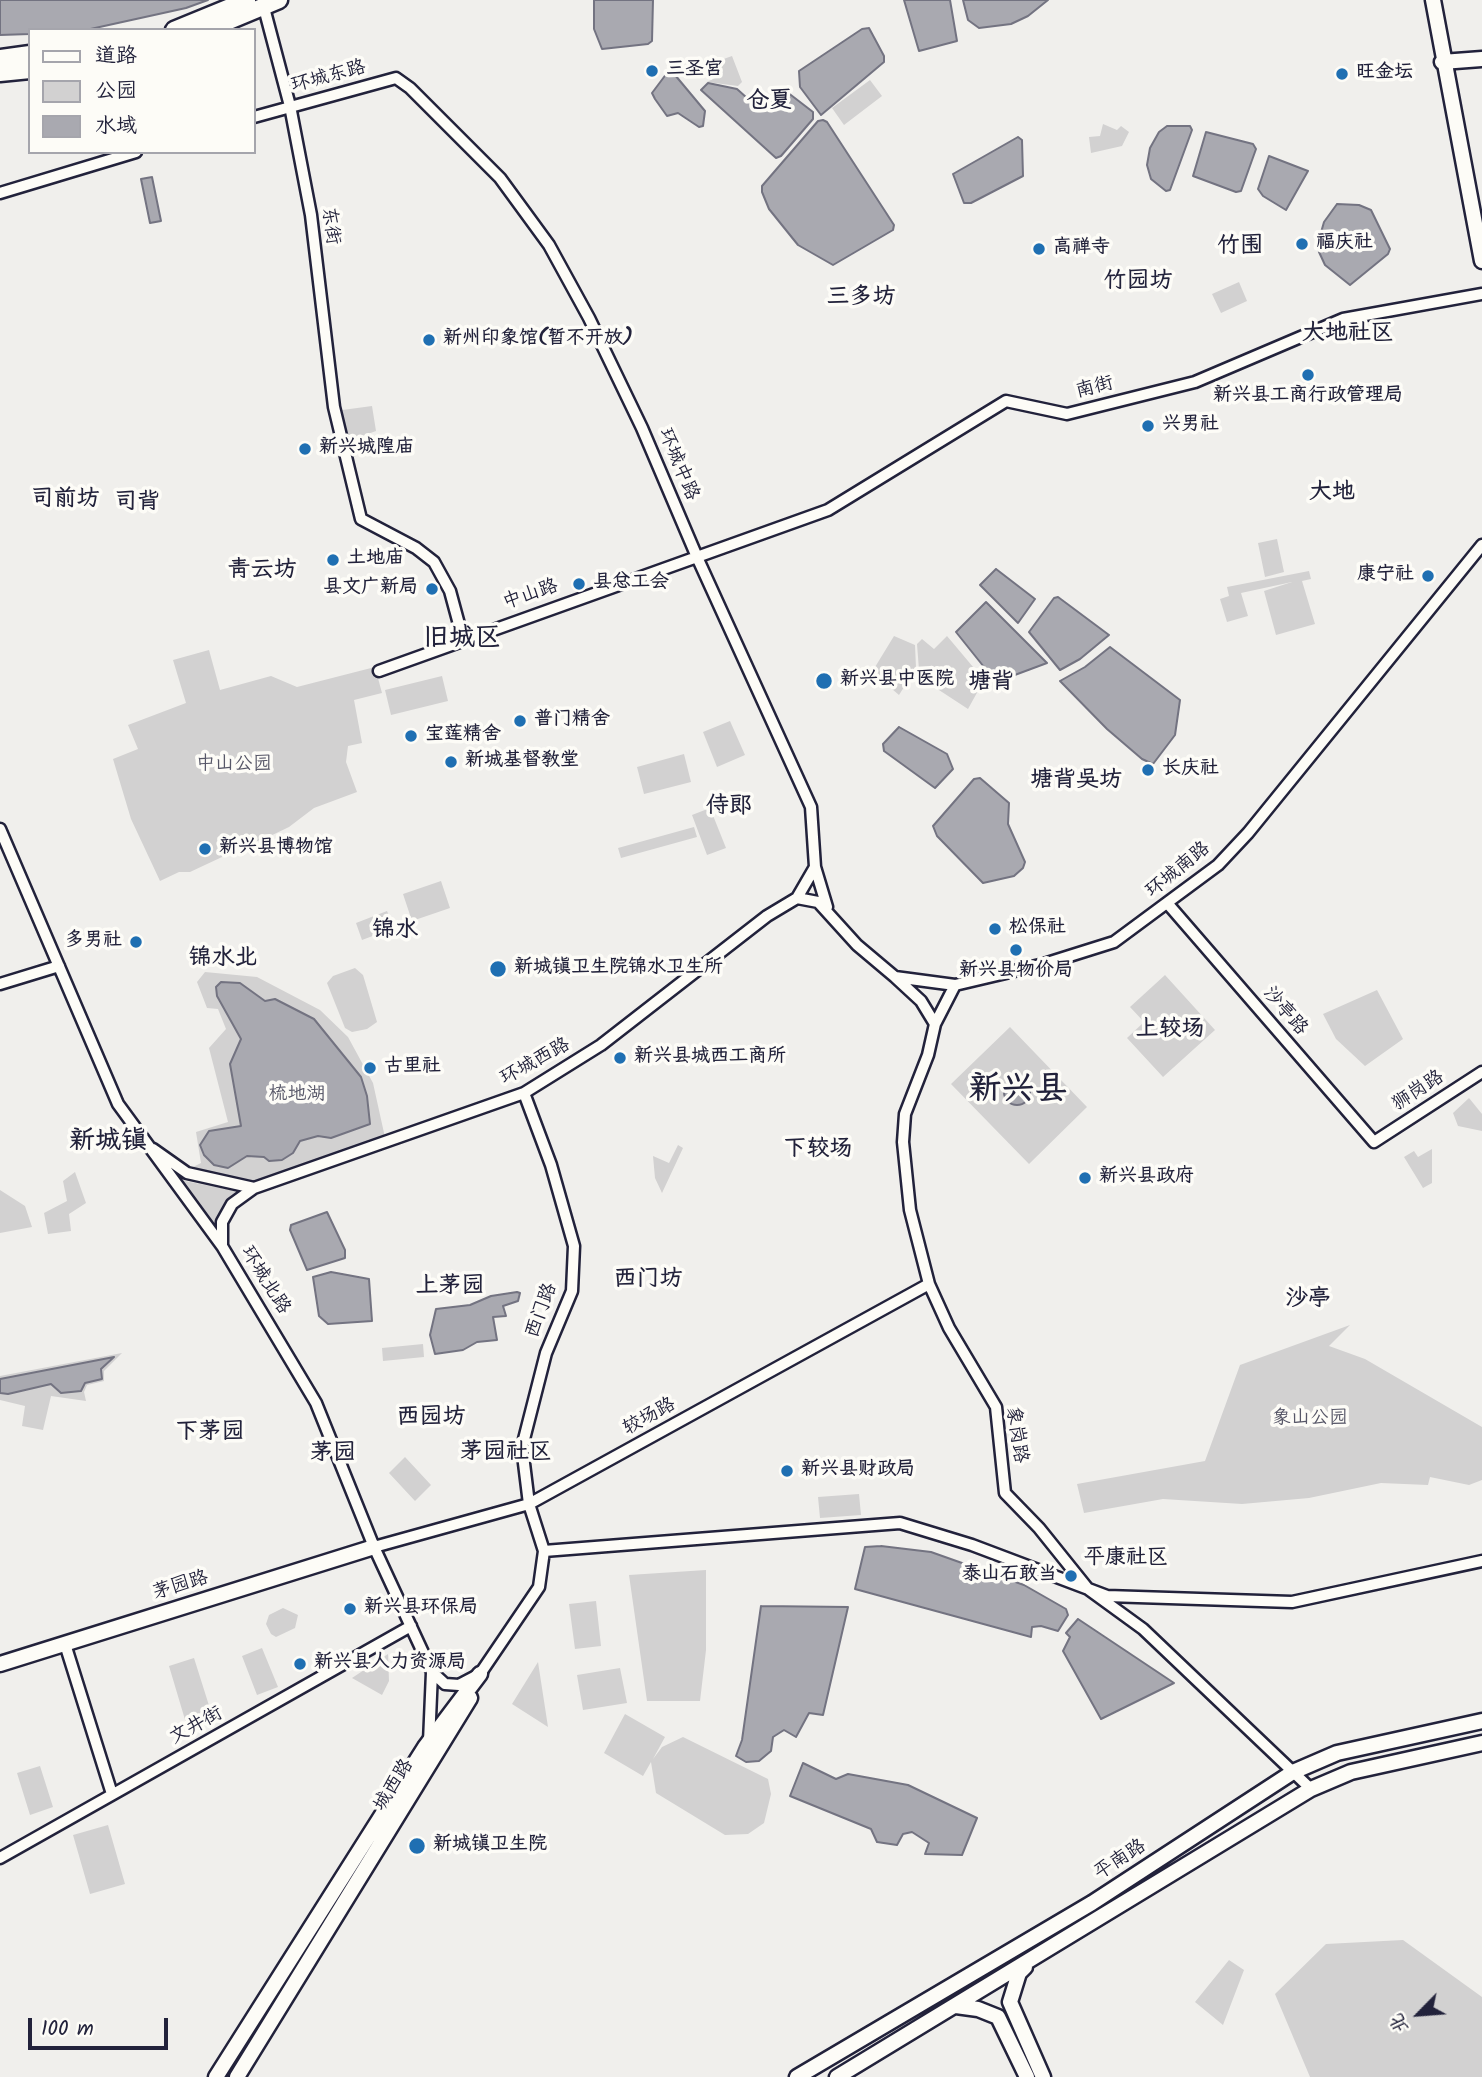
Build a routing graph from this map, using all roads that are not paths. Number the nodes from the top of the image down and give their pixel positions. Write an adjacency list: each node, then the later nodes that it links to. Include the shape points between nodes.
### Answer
1 (247, 0): 5 (main road)
2 (279, 0): 4 (main road)
3 (1433, 0): 10 (main road)
4 (262, 4): 6 (main road); 14 (street, 东街)
5 (179, 28)
6 (211, 28)
7 (28, 54): 8 (main road)
8 (0, 58)
9 (1482, 59): 10 (main road)
10 (1442, 62): 18 (main road)
11 (28, 70): 12 (main road)
12 (0, 73)
13 (410, 88): 14 (street, 环城东路, via 396,78); 21 (street, 环城中路, via 500,178 549,245 631,404)
14 (290, 106): 15 (street, 环城东路); 22 (street, 东街, via 311,215 333,397 361,519 435,562 450,591)
15 (256, 116)
16 (129, 154): 17 (street)
17 (0, 193)
18 (1482, 261)
19 (1482, 294): 21 (street, 南街, via 1343,319 1195,382 1067,414 1006,401 828,510)
20 (1482, 547): 27 (street, 环城南路, via 1248,832 1218,864)
21 (697, 557): 22 (street, 中山路); 25 (street, 环城中路, via 811,807)
22 (463, 639): 23 (street, 中山路)
23 (379, 671)
24 (0, 829): 29 (street, 环城北路)
25 (815, 867): 26 (street); 28 (street, 环城中路)
26 (797, 898): 28 (street, 环城南路, via 818,902); 35 (street, 环城西路, via 767,916 601,1045)
27 (1168, 904): 32 (street, 环城南路, via 1114,942); 36 (street, 沙亭路)
28 (829, 911): 30 (street, 环城南路, via 856,945)
29 (59, 967): 31 (street); 37 (street, 环城北路, via 118,1104)
30 (895, 976): 32 (street, 环城南路); 33 (street, via 922,1001)
31 (0, 984)
32 (955, 985): 33 (street, 象岗路)
33 (935, 1024): 40 (street, 象岗路, via 905,1114 903,1142 910,1210)
34 (1482, 1072): 36 (street, 狮岗路)
35 (524, 1093): 38 (street, 环城西路); 41 (street, 西门路, via 575,1246 572,1291 546,1353 522,1447)
36 (1374, 1142)
37 (153, 1149): 38 (street, via 187,1173); 39 (street, 环城北路)
38 (254, 1188): 39 (street, 环城西路, via 232,1204 222,1222)
39 (222, 1246): 42 (street, 环城北路, via 316,1403)
40 (929, 1284): 41 (street, 较场路); 45 (street, 象岗路, via 996,1407 1005,1493)
41 (529, 1504): 42 (street, 较场路); 43 (street, 城西路)
42 (374, 1547): 46 (street, 环城北路); 47 (main road, 茅园路)
43 (544, 1551): 45 (street, via 900,1523); 50 (street, 城西路, via 539,1587)
44 (1482, 1561): 45 (street, via 1292,1602 1107,1596)
45 (1088, 1589): 53 (street, 象岗路, via 1143,1629)
46 (411, 1626): 49 (street, 环城北路); 56 (street, 文井街)
47 (65, 1644): 48 (main road, 茅园路); 56 (street)
48 (0, 1664)
49 (432, 1672): 50 (street, via 444,1684 459,1685); 54 (street, 环城北路)
50 (480, 1674): 54 (main road, 城西路, via 464,1711); 60 (main road, via 425,1747)
51 (1482, 1721): 53 (main road, 平南路, via 1337,1753)
52 (1482, 1743): 55 (main road, 平南路, via 1352,1772)
53 (1293, 1772): 55 (street, 象岗路); 62 (main road, 平南路, via 1092,1903)
54 (424, 1775): 61 (main road, 城西路)
55 (1311, 1789): 58 (main road, 平南路)
56 (112, 1794): 57 (street, 文井街)
57 (0, 1858)
58 (1032, 1959): 59 (main road, 平南路); 65 (main road, via 1019,1973 1010,2002)
59 (956, 2006): 63 (main road, 平南路); 64 (main road, via 978,2008 998,2017)
60 (216, 2077)
61 (237, 2077)
62 (797, 2077)
63 (837, 2077)
64 (1027, 2077)
65 (1044, 2077)

